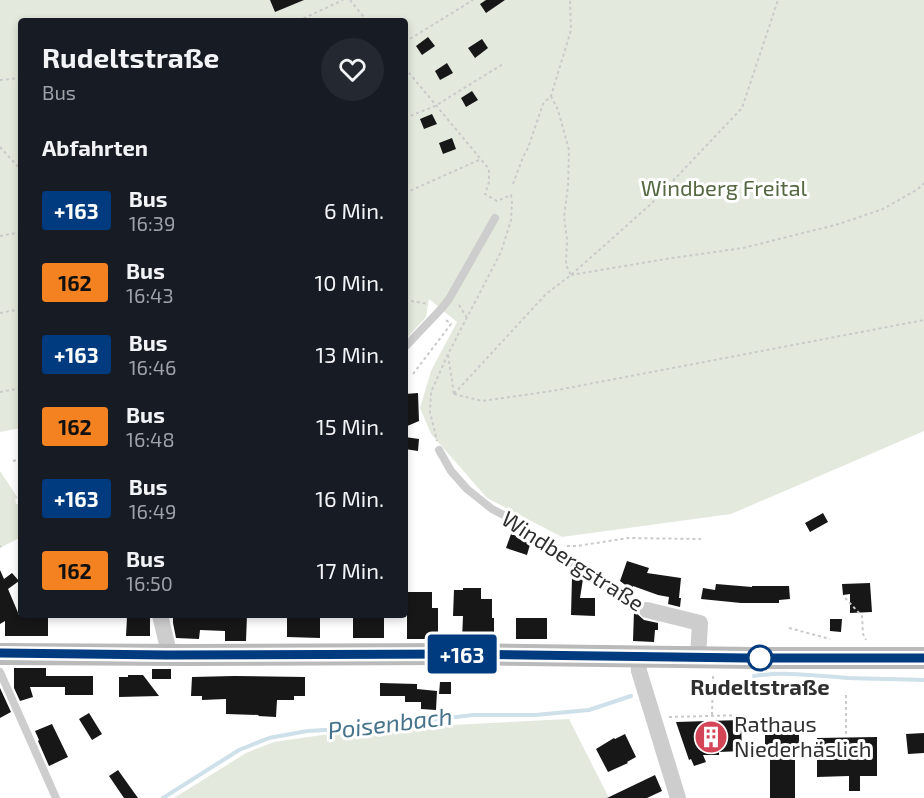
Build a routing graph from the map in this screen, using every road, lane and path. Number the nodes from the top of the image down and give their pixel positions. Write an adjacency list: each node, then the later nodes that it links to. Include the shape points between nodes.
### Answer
1 (343, 0): 6 (path)
2 (350, 0): 7 (path)
3 (473, 0): 8 (path)
4 (570, 0): 13 (path, via 571,30)
5 (778, 0): 25 (path, via 742,108 651,204)
6 (304, 18)
7 (365, 18)
8 (408, 40)
9 (503, 64): 14 (path)
10 (408, 72): 14 (path)
11 (18, 78): 12 (path)
12 (0, 80)
13 (551, 96): 20 (path, via 543,104); 25 (path, via 569,150 564,217 566,265)
14 (435, 105): 15 (path); 17 (path)
15 (408, 117)
16 (0, 147): 18 (path)
17 (481, 161): 21 (path); 31 (path, via 489,169 485,194 497,201 511,195 511,220 501,252)
18 (18, 167)
19 (924, 183): 25 (path, via 883,209 839,224 743,248)
20 (513, 184)
21 (408, 192)
22 (495, 218): 26 (lane)
23 (18, 233): 24 (path)
24 (0, 236)
25 (571, 275): 39 (path, via 546,294)
26 (449, 299): 31 (path, via 458,304); 34 (lane)
27 (408, 301): 28 (path)
28 (428, 304)
29 (18, 310): 30 (path)
30 (0, 313)
31 (467, 318): 35 (path)
32 (445, 319): 36 (path, via 451,324)
33 (924, 320): 39 (path, via 552,391 482,401)
34 (408, 343)
35 (448, 354): 39 (path); 40 (path, via 431,392)
36 (413, 374)
37 (18, 389): 38 (path)
38 (0, 392)
39 (454, 394)
40 (433, 429)
41 (439, 450): 45 (lane, Windbergstraße, via 467,489)
42 (18, 460): 43 (path)
43 (13, 461)
44 (701, 539): 45 (path, via 628,538 577,546)
45 (546, 544): 47 (lane, Windbergstraße, via 617,595)
46 (845, 598): 50 (path, via 862,616)
47 (647, 610): 55 (street, Windbergstraße, via 700,623)
48 (161, 618): 53 (street)
49 (789, 628): 51 (path, via 829,638)
50 (866, 640)
51 (836, 644)
52 (0, 654): 53 (main road)
53 (167, 655): 54 (main road)
54 (638, 656): 55 (main road); 65 (street, via 639,671)
55 (698, 657): 56 (main road)
56 (924, 658)
57 (0, 672): 64 (lane)
58 (714, 675): 60 (path)
59 (846, 695): 63 (path)
60 (712, 715): 61 (path); 62 (path)
61 (747, 715)
62 (663, 718)
63 (846, 736)
64 (56, 798)
65 (678, 798)

